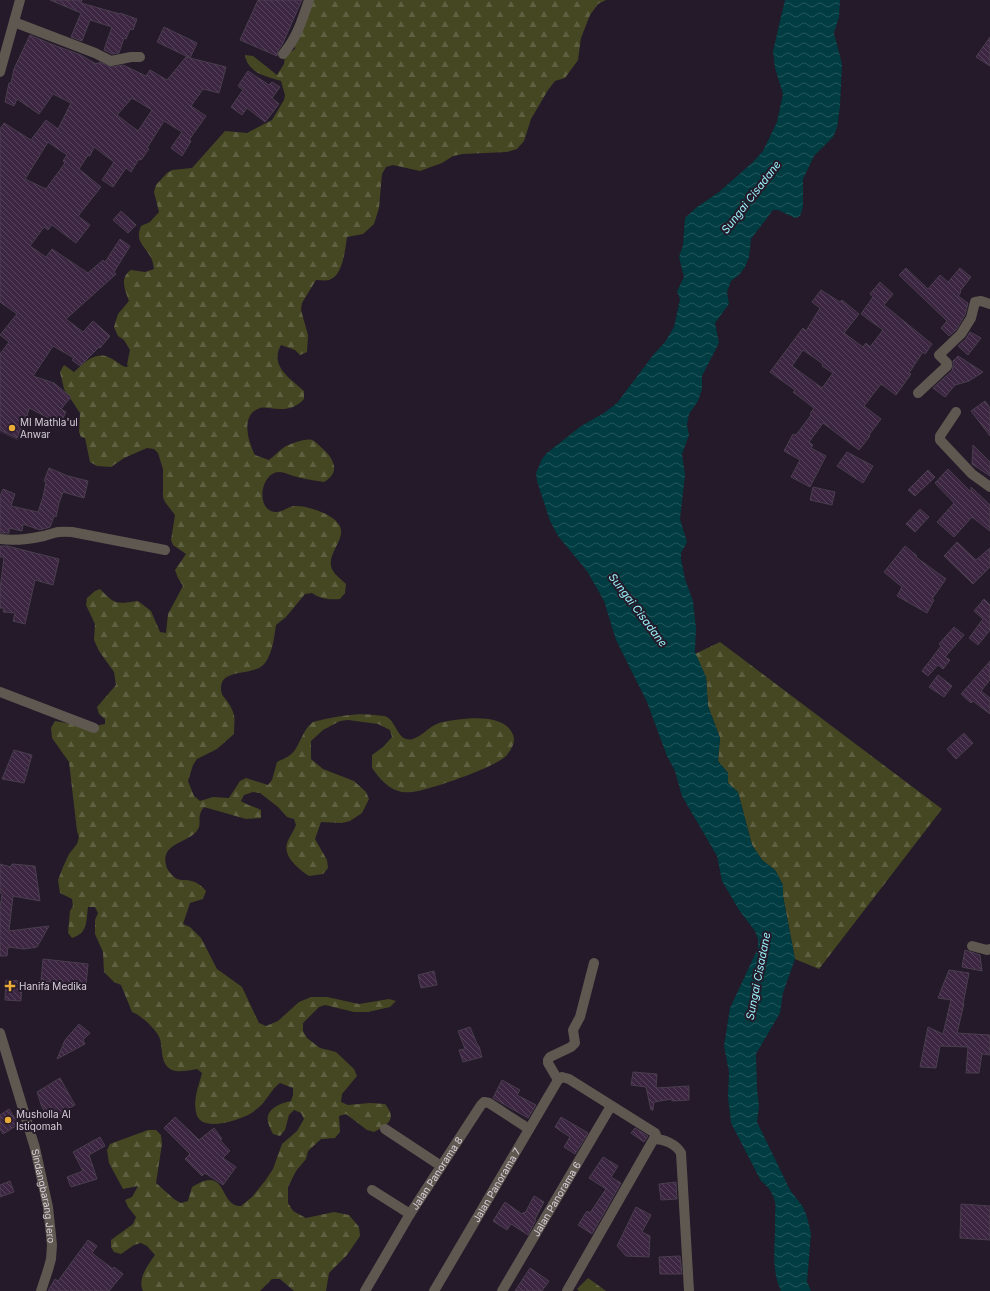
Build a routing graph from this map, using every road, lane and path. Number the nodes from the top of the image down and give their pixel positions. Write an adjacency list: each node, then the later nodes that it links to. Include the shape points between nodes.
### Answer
1 (20, 0): 3 (street)
2 (309, 0): 4 (street, via 293,42)
3 (14, 22): 5 (street, via 111,61); 6 (street)
4 (283, 54)
5 (140, 57)
6 (0, 72)
7 (990, 304): 8 (street, via 975,302 971,318 961,334 939,355 947,363 946,366)
8 (918, 393)
9 (956, 412): 10 (street, via 940,440 972,474)
10 (990, 486)
11 (0, 539): 12 (street, via 18,540 60,531)
12 (165, 550)
13 (0, 692): 14 (street)
14 (94, 728)
15 (972, 946): 16 (street)
16 (988, 949)
17 (594, 963): 19 (street, via 580,1017 573,1030 574,1043 571,1048 548,1060)
18 (0, 1033): 27 (street, Sindangbarang Jero, via 35,1148 48,1206 51,1259)
19 (558, 1080): 20 (street, via 562,1077 569,1079); 22 (street, Jalan Panorama 7)
20 (611, 1106): 23 (street, via 654,1133); 30 (street, Jalan Panorama 6)
21 (385, 1129): 24 (street)
22 (529, 1129): 24 (street, Jalan Panorama 8, via 484,1102); 29 (street, Jalan Panorama 7)
23 (654, 1139): 31 (street); 32 (street, via 670,1143 681,1153)
24 (441, 1166): 26 (street, Jalan Panorama 8)
25 (372, 1190): 26 (street)
26 (410, 1214): 28 (street, Jalan Panorama 8)
27 (40, 1291)
28 (365, 1291)
29 (434, 1291)
30 (502, 1291)
31 (567, 1291)
32 (689, 1291)

